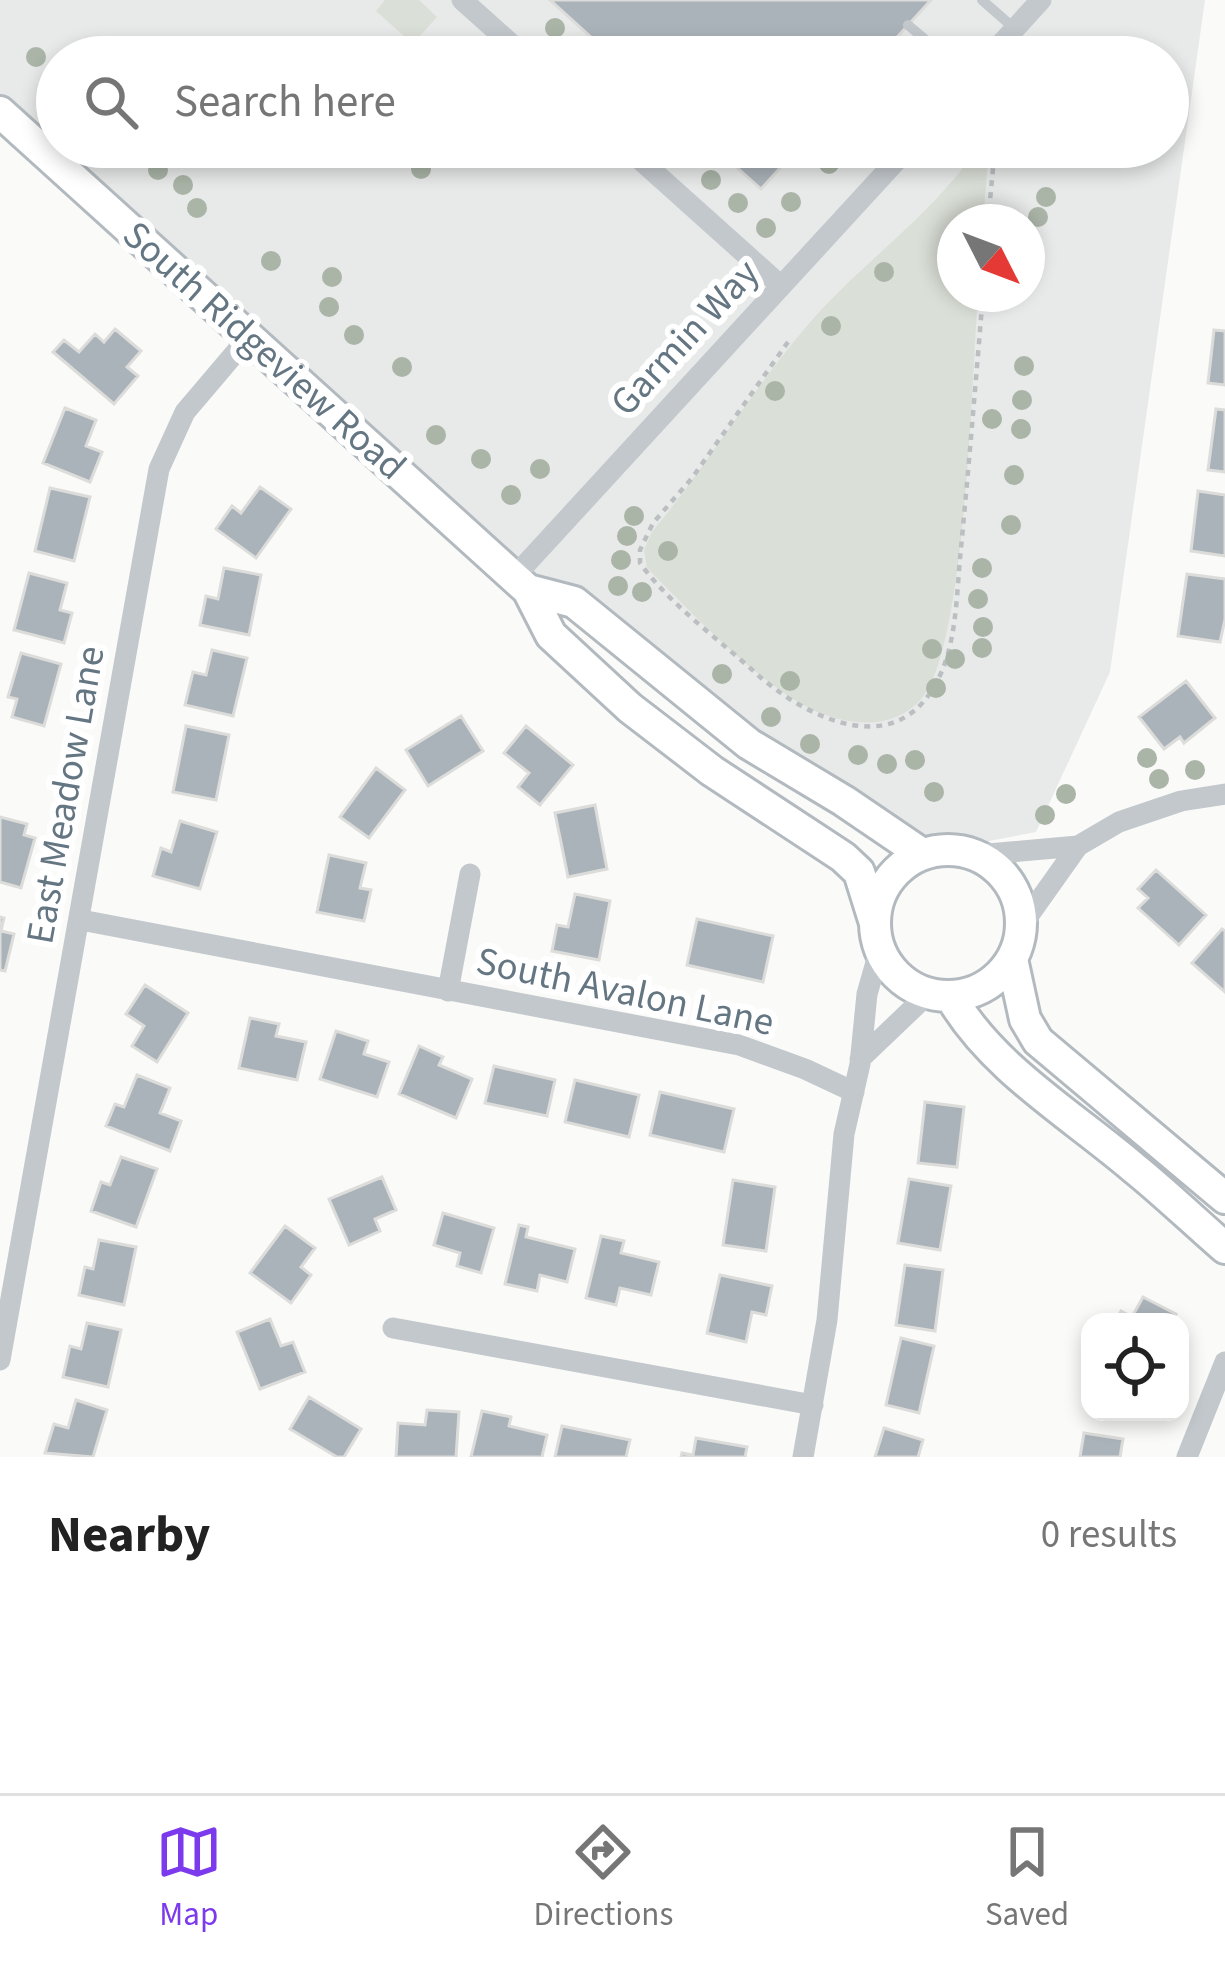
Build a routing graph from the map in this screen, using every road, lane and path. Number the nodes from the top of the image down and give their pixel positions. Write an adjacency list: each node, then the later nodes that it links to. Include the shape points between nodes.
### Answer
1 (462, 0): 6 (street)
2 (982, 0): 5 (lane)
3 (1041, 0): 5 (street)
4 (908, 25): 7 (lane)
5 (1015, 29): 8 (street)
6 (502, 36)
7 (921, 36)
8 (1008, 36)
9 (0, 112): 10 (main road, South Ridgeview Road)
10 (36, 145)
11 (61, 168): 18 (main road, South Ridgeview Road)
12 (650, 168): 16 (street)
13 (890, 168): 16 (street, Garmin Way)
14 (993, 168): 15 (path)
15 (990, 204)
16 (782, 286): 20 (street, Garmin Way)
17 (982, 312): 19 (path, via 946,659 917,709 887,724 838,724 792,702 640,563 653,523)
18 (247, 339): 20 (main road, South Ridgeview Road); 26 (street, East Meadow Lane, via 185,412 159,469)
19 (788, 342)
20 (521, 584): 23 (main road, South Ridgeview Road, via 574,602 748,744); 27 (main road, South Ridgeview Road, via 550,635 630,708 859,872)
21 (1225, 794): 22 (street, via 1119,822)
22 (1078, 846): 24 (street); 28 (street)
23 (922, 854): 24 (main road); 27 (main road, via 888,880)
24 (977, 856): 28 (main road, via 1014,890)
25 (470, 874): 31 (street, South Avalon Lane)
26 (81, 920): 31 (street, South Avalon Lane); 38 (street, East Meadow Lane)
27 (874, 920): 29 (main road)
28 (1022, 925): 30 (main road)
29 (879, 952): 32 (main road, via 894,974); 33 (street)
30 (1012, 959): 32 (main road, via 975,992); 35 (main road, via 1038,1041)
31 (448, 992): 34 (street, South Avalon Lane, via 739,1045)
32 (939, 995): 33 (street); 36 (main road, via 1025,1080)
33 (860, 1059): 34 (street)
34 (854, 1092): 40 (street)
35 (1225, 1198)
36 (1225, 1249)
37 (393, 1328): 40 (street)
38 (0, 1360)
39 (1225, 1362): 42 (street)
40 (813, 1405): 41 (street)
41 (803, 1457)
42 (1187, 1457)

